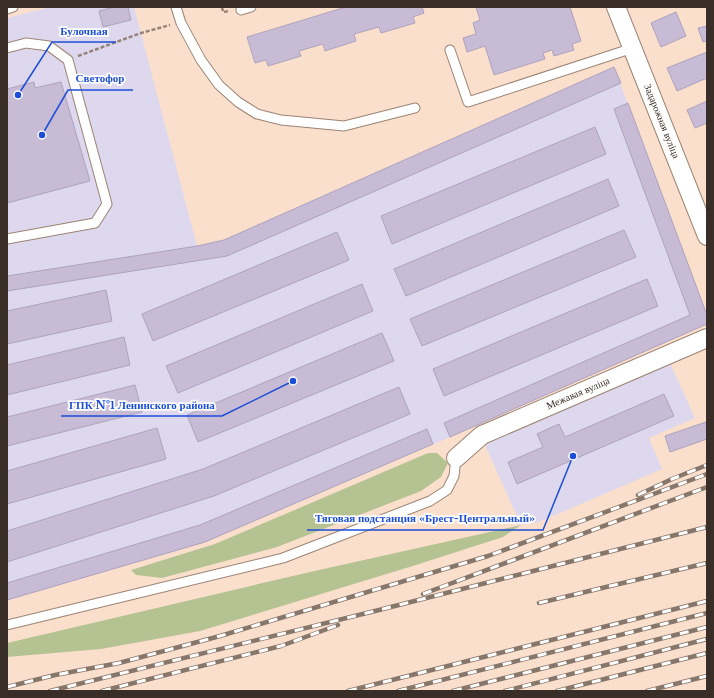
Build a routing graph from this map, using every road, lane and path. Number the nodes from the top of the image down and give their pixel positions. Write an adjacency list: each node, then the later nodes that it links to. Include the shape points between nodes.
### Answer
1 (13, 7): 5 (lane)
2 (176, 7): 7 (lane)
3 (251, 7): 6 (lane)
4 (616, 7): 9 (street, Задарожная вуліца)
5 (7, 9)
6 (241, 10)
7 (181, 22): 11 (path, via 141,33); 12 (lane, via 201,60 219,85 257,114 281,120 344,126)
8 (7, 48): 11 (lane, via 26,44 49,46)
9 (633, 48): 10 (lane, via 468,102); 13 (street, Задарожная вуліца)
10 (450, 50)
11 (68, 60): 14 (lane, via 107,204 95,223)
12 (415, 108)
13 (707, 236)
14 (7, 239)
15 (707, 338): 16 (street, Межавая вуліца, via 482,435)
16 (456, 458): 17 (lane, via 454,476 447,490 430,501 282,558)
17 (7, 625)

